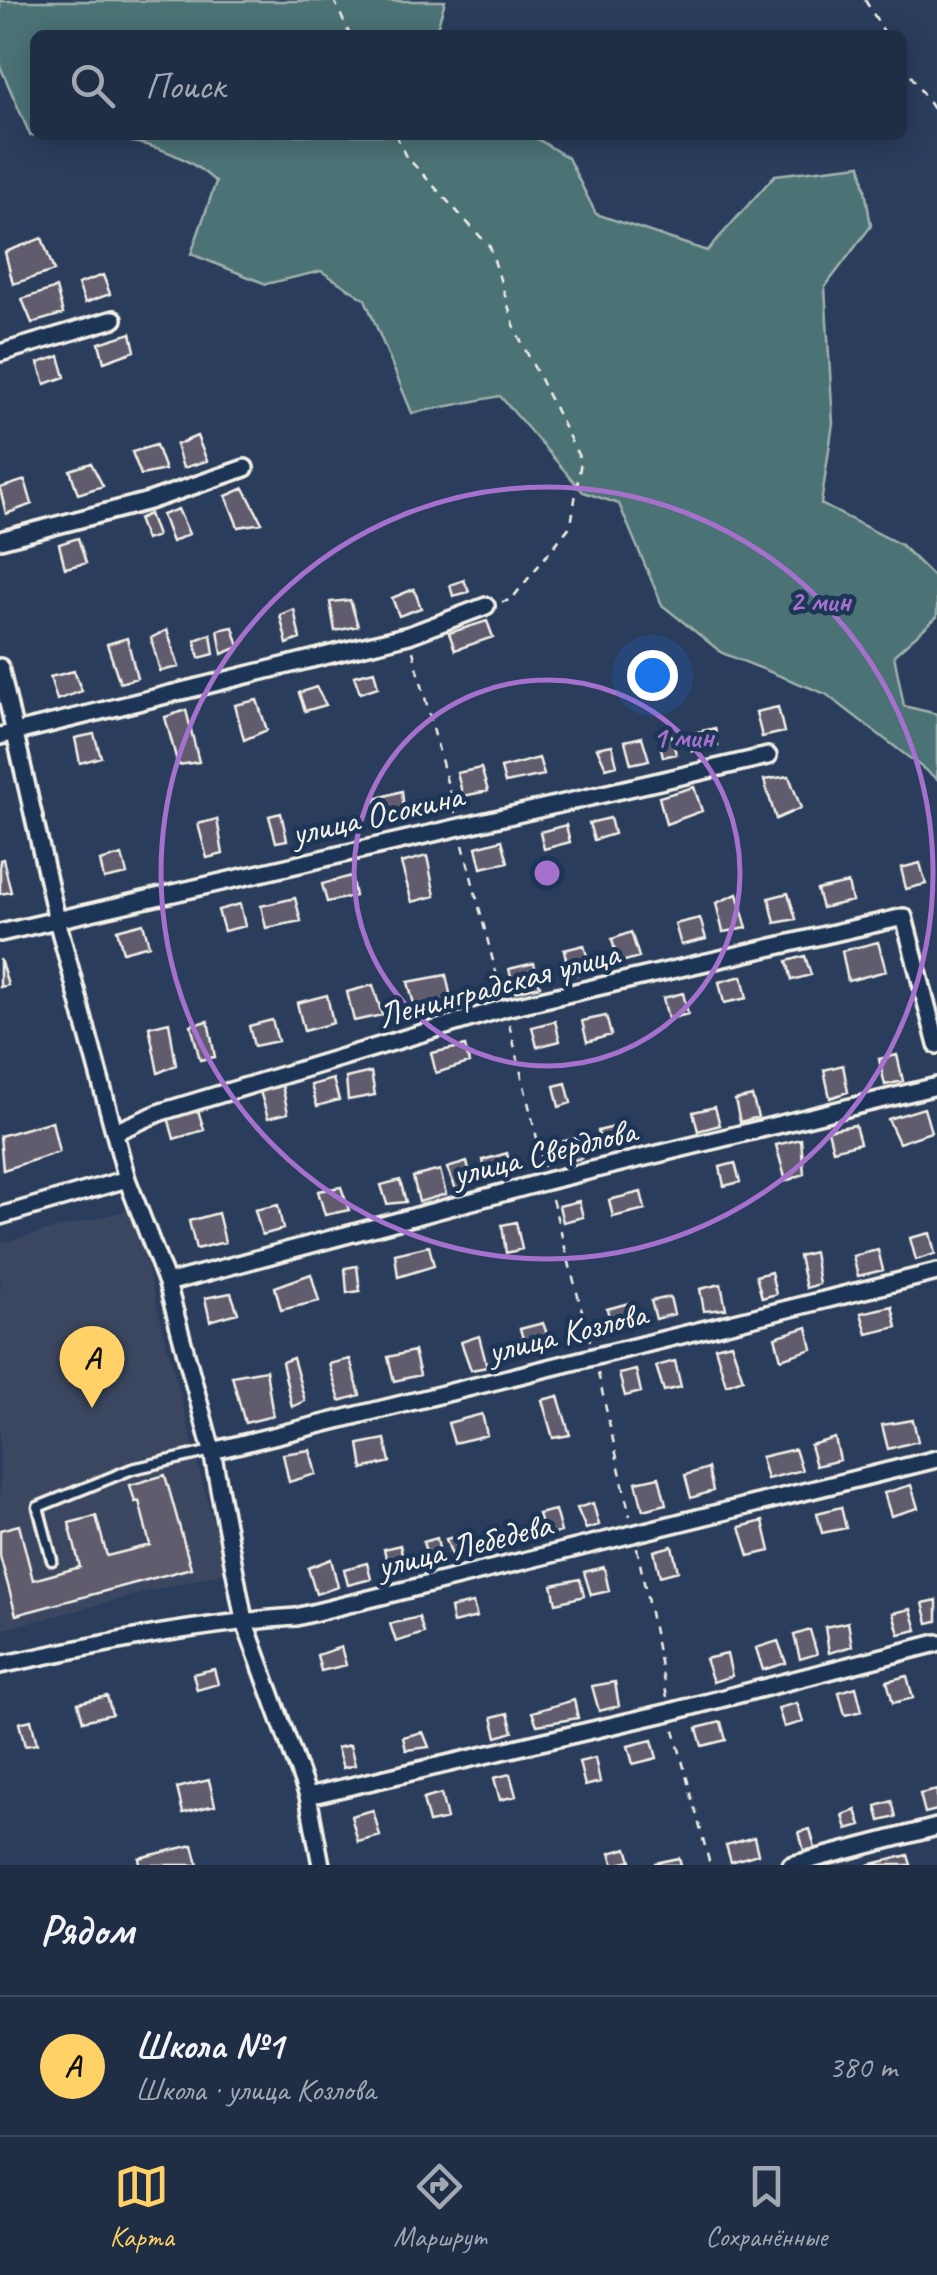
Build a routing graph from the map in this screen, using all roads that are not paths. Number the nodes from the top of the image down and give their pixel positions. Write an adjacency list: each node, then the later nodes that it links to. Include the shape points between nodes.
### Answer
1 (114, 319): 2 (street)
2 (0, 353)
3 (246, 468): 4 (street, via 149,502)
4 (0, 540)
5 (486, 606): 7 (street, via 409,635)
6 (0, 667): 7 (street)
7 (8, 734): 9 (street)
8 (768, 756): 9 (street, улица Осокина)
9 (57, 920): 10 (street, улица Осокина); 13 (street)
10 (0, 932)
11 (937, 1045): 13 (street, Ленинградская улица, via 904,916 505,1008 161,1112)
12 (937, 1086): 17 (street, улица Свердлова)
13 (115, 1132): 14 (street)
14 (127, 1179): 15 (street); 17 (street)
15 (0, 1216)
16 (937, 1272): 18 (street, улица Козлова)
17 (167, 1283): 18 (street)
18 (212, 1451): 20 (lane, via 132,1469 38,1507); 21 (street)
19 (937, 1459): 21 (street, улица Лебедева, via 296,1618)
20 (52, 1560)
21 (244, 1620): 23 (street, улица Лебедева); 24 (street)
22 (937, 1643): 24 (street)
23 (0, 1665)
24 (308, 1796): 26 (street)
25 (937, 1827): 27 (street)
26 (321, 1865)
27 (791, 1865)

